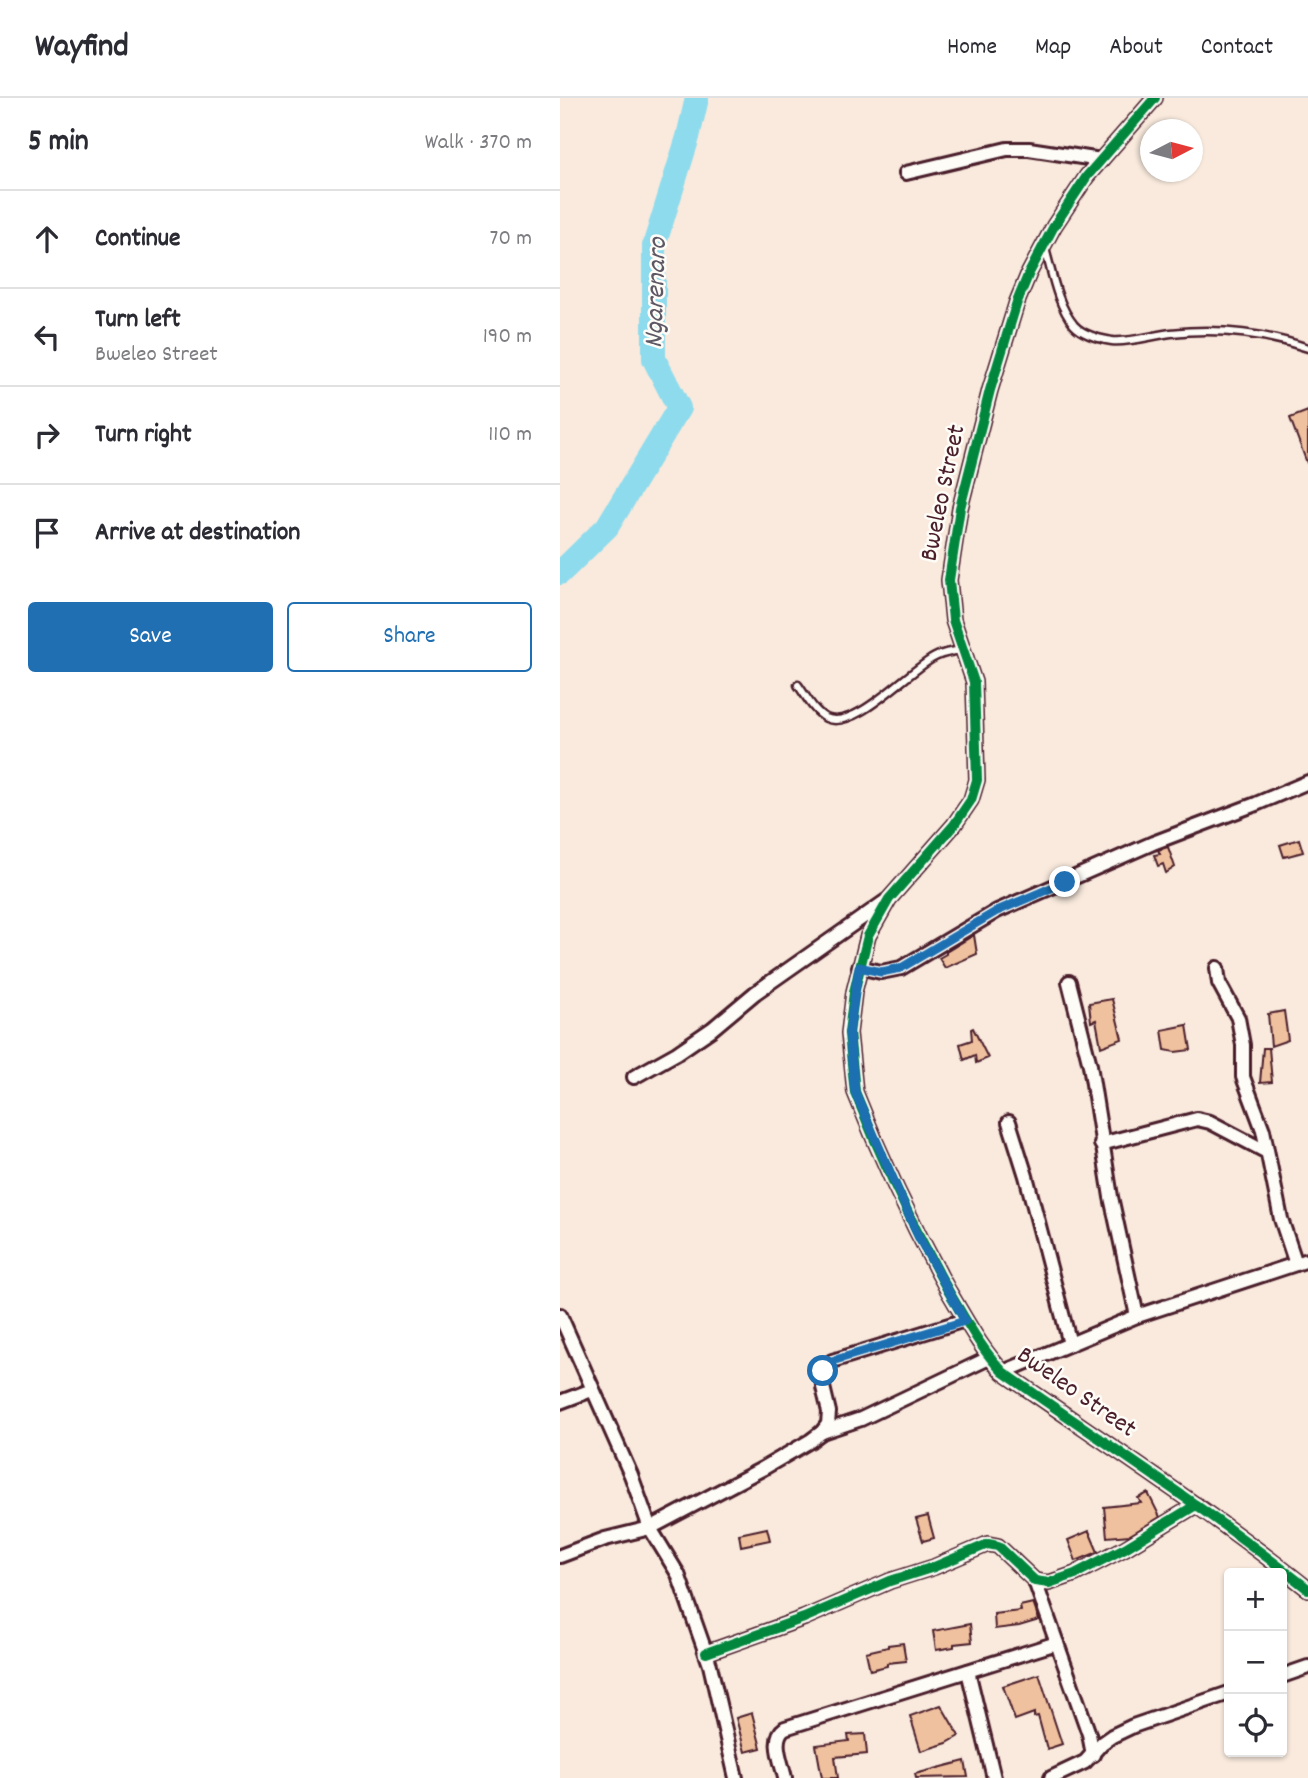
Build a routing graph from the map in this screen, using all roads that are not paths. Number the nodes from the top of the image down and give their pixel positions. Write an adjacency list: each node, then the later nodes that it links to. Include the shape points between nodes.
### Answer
1 (1155, 98): 2 (street, Bweleo Street)
2 (1101, 160): 3 (street, via 1007,149); 4 (street, Bweleo Street)
3 (906, 173)
4 (1044, 243): 5 (lane, via 1060,303 1075,327 1095,338 1116,341 1185,332 1230,332); 6 (street, Bweleo Street, via 1017,302 960,508 949,580 953,620)
5 (1308, 348)
6 (964, 650): 7 (lane, via 936,656 851,717 827,719); 9 (street, Bweleo Street, via 974,682 977,780 971,800)
7 (798, 685)
8 (1308, 782): 10 (street, via 997,911 901,968 881,972)
9 (889, 899): 10 (street, Bweleo Street, via 868,936); 13 (street, via 755,993 712,1029)
10 (859, 967): 20 (street, Bweleo Street, via 849,1033 855,1092 918,1236)
11 (1217, 968): 16 (street, via 1219,983 1238,1018 1243,1077 1264,1130)
12 (1069, 982): 15 (street, via 1090,1065)
13 (634, 1077)
14 (1009, 1122): 21 (street)
15 (1101, 1144): 16 (street, via 1197,1119); 19 (street)
16 (1267, 1152): 17 (street, via 1281,1219)
17 (1302, 1262): 19 (street)
18 (560, 1315): 24 (street)
19 (1137, 1316): 21 (street)
20 (965, 1321): 22 (street, Bweleo Street); 26 (street, via 832,1361 823,1371 829,1412)
21 (1070, 1344): 23 (street)
22 (989, 1358): 23 (street, Bweleo Street); 26 (street, via 861,1419)
23 (1003, 1372): 27 (street, Bweleo Street)
24 (592, 1390): 25 (street); 28 (street)
25 (560, 1402)
26 (822, 1432): 28 (street)
27 (1196, 1505): 30 (street, via 1075,1574 1049,1583); 31 (street, Bweleo Street)
28 (650, 1528): 29 (street); 33 (street, via 678,1574)
29 (560, 1556)
30 (1035, 1581): 32 (street); 33 (street, via 998,1546 988,1544)
31 (1308, 1589)
32 (1057, 1643): 35 (street); 38 (street)
33 (706, 1653): 39 (street)
34 (1308, 1667): 36 (street)
35 (968, 1671): 40 (street, via 785,1728 778,1736); 41 (street)
36 (1287, 1673)
37 (1226, 1694): 38 (street, via 1112,1736)
38 (1093, 1755): 42 (street)
39 (736, 1778)
40 (785, 1778)
41 (994, 1778)
42 (1051, 1778)

